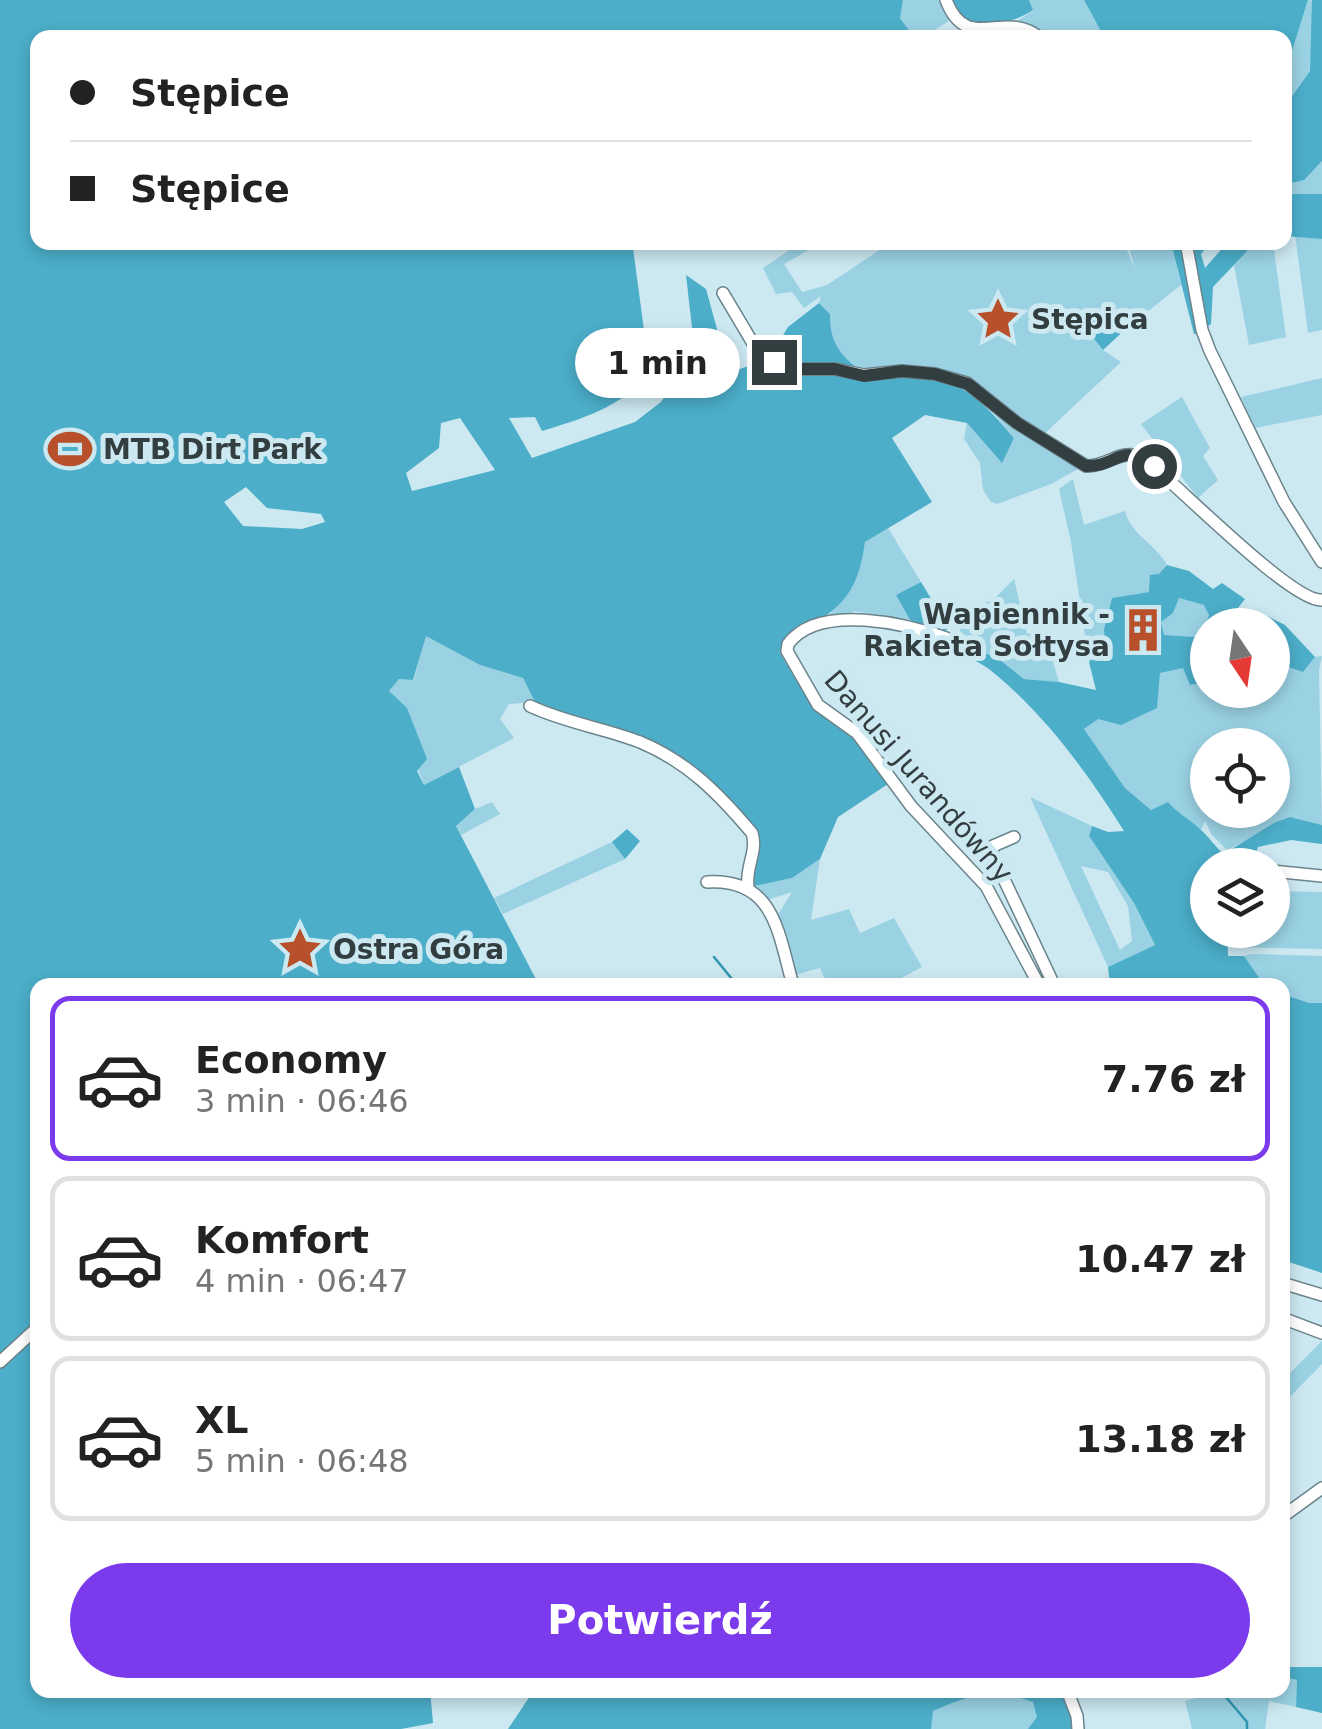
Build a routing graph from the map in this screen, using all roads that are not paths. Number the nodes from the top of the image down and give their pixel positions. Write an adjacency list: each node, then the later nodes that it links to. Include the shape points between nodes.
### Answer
1 (946, 0): 2 (street, via 962,25)
2 (1031, 30)
3 (1187, 250): 5 (street, via 1210,352 1284,502)
4 (723, 293): 6 (street, via 761,357 790,369 935,374 976,388 1086,466 1136,454 1278,578 1310,600)
5 (1322, 562)
6 (1322, 600)
7 (948, 639): 15 (street, Danusi Jurandówny, via 891,622 833,621 797,634 788,651 818,705 857,734 911,806 986,886)
8 (530, 706): 13 (street, via 638,741 698,774 752,833)
9 (1014, 836): 16 (street, via 992,854)
10 (1290, 873): 11 (street)
11 (1322, 876)
12 (707, 882): 13 (street)
13 (748, 888): 14 (street, via 774,922)
14 (791, 978)
15 (1035, 978)
16 (1051, 978)
17 (1290, 1285): 18 (street)
18 (1322, 1295)
19 (1290, 1321): 21 (street)
20 (30, 1334): 22 (street)
21 (1322, 1334)
22 (0, 1362)
23 (1322, 1488): 24 (street)
24 (1290, 1511)
25 (1070, 1698): 26 (street)
26 (1078, 1729)

